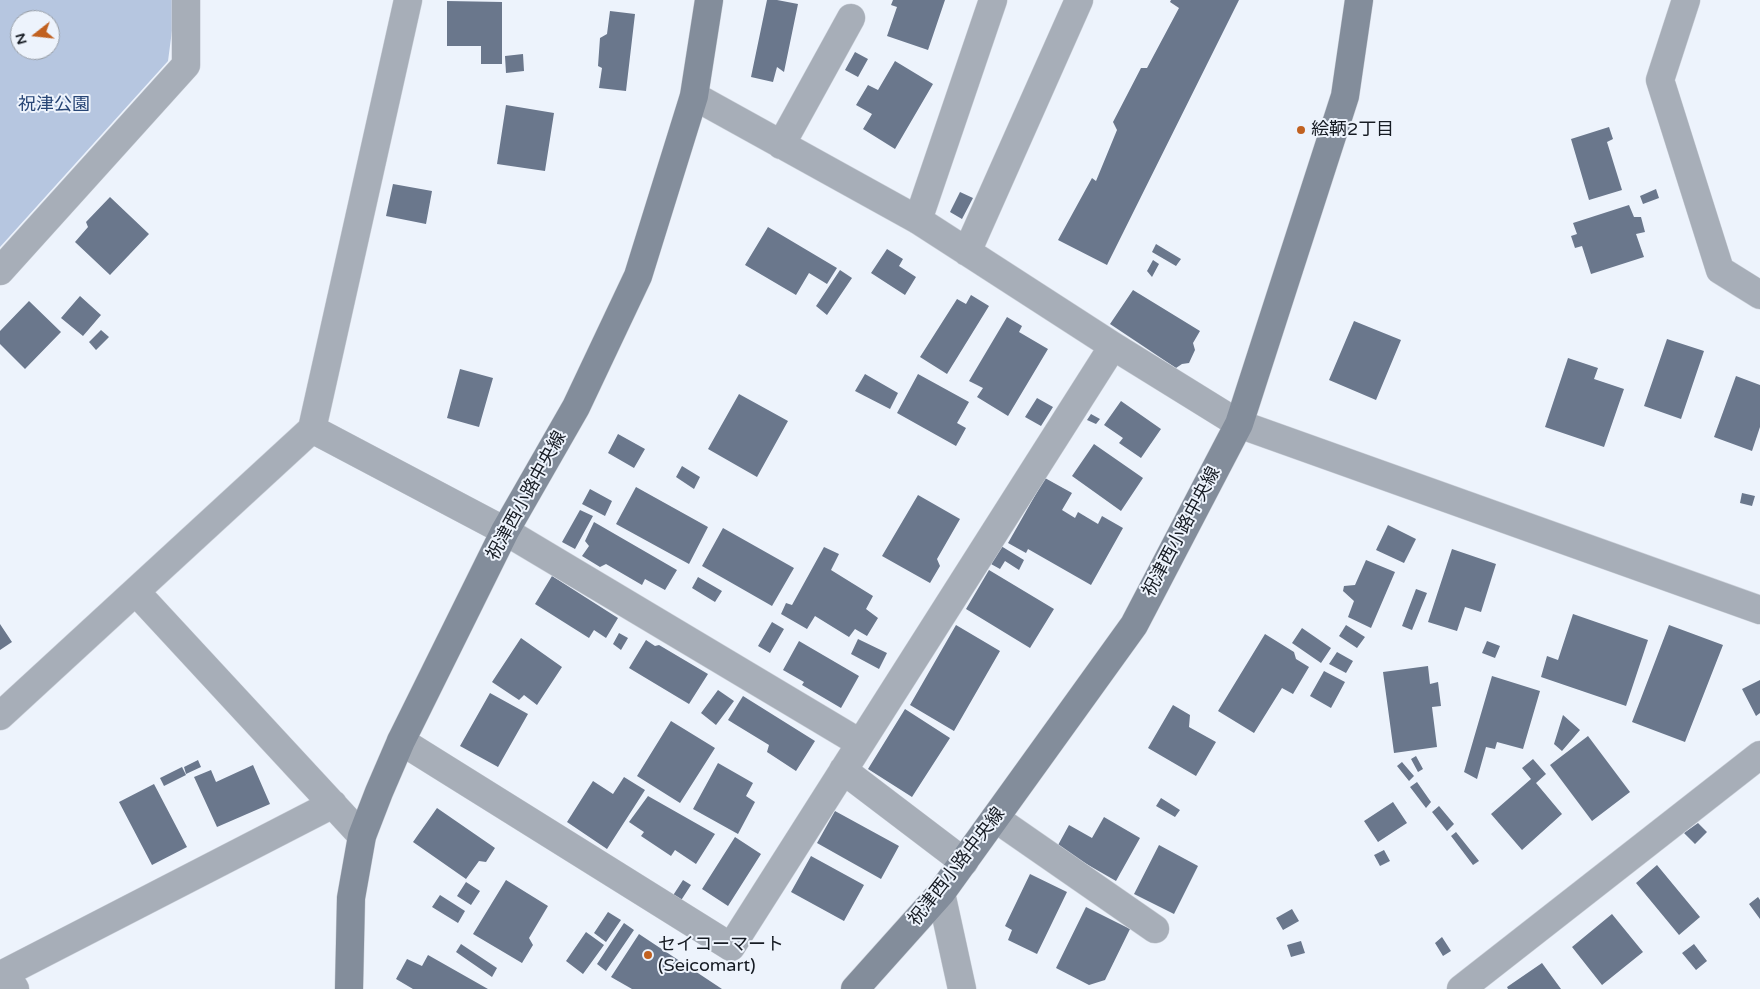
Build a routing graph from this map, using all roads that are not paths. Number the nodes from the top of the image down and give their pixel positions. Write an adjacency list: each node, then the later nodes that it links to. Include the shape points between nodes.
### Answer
1 (186, 0): 13 (street, via 186,65)
2 (408, 0): 17 (street)
3 (709, 0): 9 (main road, 祝津西小路中央線)
4 (993, 0): 11 (street)
5 (1360, 0): 16 (main road, 祝津西小路中央線, via 1345,96)
6 (1686, 0): 14 (street, via 1660,80 1720,270)
7 (1074, 2): 12 (street)
8 (851, 18): 10 (street)
9 (694, 96): 10 (street); 18 (main road, 祝津西小路中央線, via 638,276 576,406)
10 (781, 145): 11 (street)
11 (918, 220): 12 (street)
12 (967, 252): 15 (street)
13 (0, 271)
14 (1760, 295)
15 (1113, 346): 16 (street); 23 (street)
16 (1239, 424): 20 (street); 27 (main road, 祝津西小路中央線, via 1134,625)
17 (312, 429): 18 (street); 19 (street)
18 (505, 531): 22 (main road, 祝津西小路中央線); 23 (street)
19 (136, 592): 21 (street); 26 (street)
20 (1760, 610)
21 (0, 716)
22 (401, 741): 25 (street, via 731,947); 28 (main road, 祝津西小路中央線)
23 (860, 743): 25 (street)
24 (1760, 754): 36 (street)
25 (843, 770): 29 (street)
26 (333, 804): 28 (street); 32 (street, via 5,973)
27 (995, 818): 29 (main road, 祝津西小路中央線); 31 (street)
28 (362, 836): 33 (main road, 祝津西小路中央線, via 351,898)
29 (964, 862): 30 (main road, 祝津西小路中央線)
30 (941, 893): 34 (main road, 祝津西小路中央線); 35 (street)
31 (1155, 929)
32 (15, 989)
33 (349, 989)
34 (855, 989)
35 (962, 989)
36 (1461, 989)

